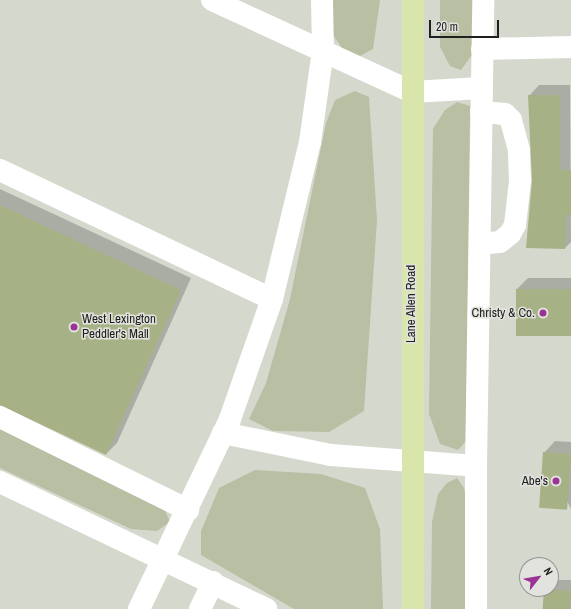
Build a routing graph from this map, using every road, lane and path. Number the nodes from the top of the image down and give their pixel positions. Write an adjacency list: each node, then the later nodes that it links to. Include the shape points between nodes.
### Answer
1 (212, 0): 7 (lane)
2 (322, 0): 7 (lane)
3 (413, 0): 9 (main road, Lane Allen Road)
4 (483, 0): 6 (lane)
5 (571, 47): 6 (lane)
6 (482, 49): 8 (lane)
7 (323, 51): 9 (lane); 13 (lane, via 310,142)
8 (481, 88): 9 (lane); 10 (lane)
9 (412, 92): 16 (main road, Lane Allen Road)
10 (481, 112): 12 (lane); 12 (lane, via 505,114 511,120 519,150 520,181 515,225 510,234 500,242)
11 (0, 170): 13 (lane)
12 (480, 244): 17 (lane)
13 (272, 299): 15 (lane)
14 (0, 417): 19 (lane)
15 (223, 433): 16 (lane, via 331,455); 19 (lane)
16 (412, 463): 17 (lane); 25 (main road, Lane Allen Road)
17 (476, 466): 26 (lane)
18 (0, 482): 20 (lane)
19 (188, 510): 20 (lane)
20 (165, 559): 21 (lane); 22 (lane)
21 (213, 582): 23 (lane); 24 (lane)
22 (139, 609)
23 (200, 609)
24 (266, 609)
25 (413, 609)
26 (476, 609)

